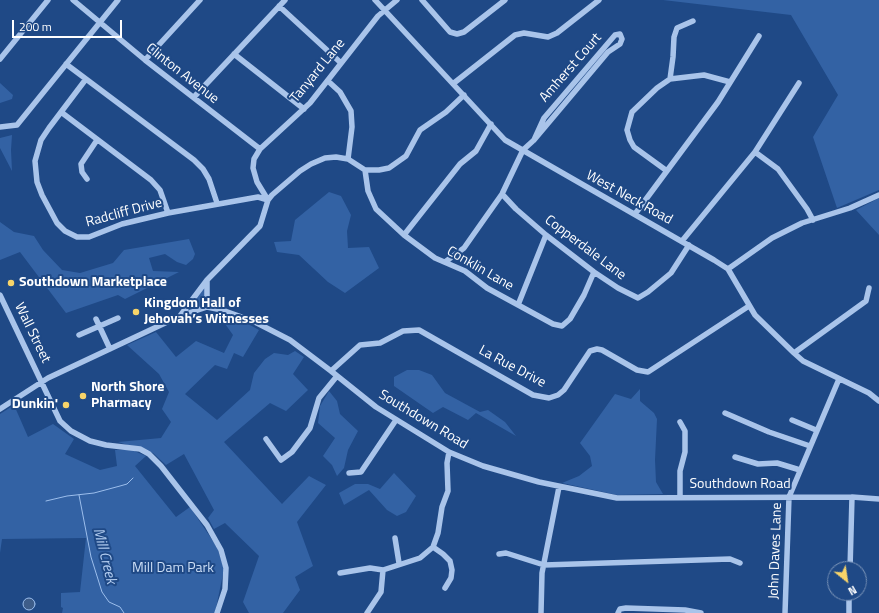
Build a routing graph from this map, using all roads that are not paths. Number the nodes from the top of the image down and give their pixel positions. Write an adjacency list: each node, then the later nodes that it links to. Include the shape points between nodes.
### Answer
1 (48, 0): 17 (street)
2 (74, 0): 14 (street, Clinton Avenue)
3 (118, 0): 14 (street)
4 (200, 0): 18 (street)
5 (285, 0): 11 (street)
6 (376, 0): 12 (street, West Neck Road)
7 (397, 0): 12 (street, Tanyard Lane)
8 (422, 0): 9 (street, via 450,32 457,34 464,32)
9 (505, 0)
10 (599, 0): 25 (street, via 548,37 515,34)
11 (279, 6): 16 (street); 19 (street)
12 (385, 10): 19 (street, Tanyard Lane); 25 (street, West Neck Road)
13 (693, 21): 22 (street, via 676,28)
14 (100, 22): 18 (street, Clinton Avenue); 20 (street)
15 (759, 36): 24 (street)
16 (234, 54): 28 (street); 29 (street)
17 (0, 59)
18 (145, 60): 28 (street, Clinton Avenue)
19 (341, 63): 23 (street, Tanyard Lane)
20 (66, 64): 21 (street); 32 (street, via 17,125)
21 (86, 79): 30 (street, Radcliff Drive); 45 (street, via 194,160 209,179)
22 (670, 79): 24 (street, via 704,75); 40 (street, via 632,112 628,130 634,148)
23 (328, 81): 29 (street, Tanyard Lane); 38 (street, via 340,92 351,111)
24 (730, 82): 40 (street)
25 (454, 83): 27 (street, West Neck Road)
26 (799, 83): 37 (street)
27 (464, 95): 31 (street, West Neck Road); 39 (street, via 446,112 420,130 406,156 398,163 379,170)
28 (194, 97): 35 (street, Clinton Avenue)
29 (304, 109): 35 (street, Tanyard Lane)
30 (61, 112): 33 (street); 46 (street, Radcliff Drive, via 41,140 35,170 42,195 61,227 77,237 89,237 122,224)
31 (491, 124): 36 (street, West Neck Road, via 505,140); 49 (street, via 476,152 460,164)
32 (0, 127)
33 (97, 140): 41 (street, via 81,164); 46 (street, via 151,180 160,190)
34 (534, 140): 34 (street, Amherst Court, via 608,52 620,44 622,35 615,35 544,118); 36 (street, Amherst Court)
35 (260, 149): 44 (street, Tanyard Lane, via 254,159 253,168)
36 (523, 150): 42 (street); 47 (street, West Neck Road)
37 (754, 152): 48 (street, via 778,170); 51 (street)
38 (348, 159): 39 (street); 44 (street, via 325,158 311,164 287,180)
39 (365, 170): 49 (street, Conklin Lane, via 368,191 376,209)
40 (667, 171): 47 (street)
41 (87, 180)
42 (502, 194): 50 (street, Copperdale Lane); 53 (street, via 467,243)
43 (879, 196): 48 (street)
44 (268, 200): 45 (street, Radcliff Drive, via 258,197); 56 (street, via 260,226)
45 (217, 203): 46 (street, Radcliff Drive)
46 (168, 213)
47 (635, 214): 51 (street, West Neck Road)
48 (813, 220): 54 (street, via 772,238)
49 (404, 235): 53 (street, Conklin Lane, via 435,258)
50 (546, 235): 55 (street, Copperdale Lane); 59 (street)
51 (682, 241): 52 (street, West Neck Road)
52 (689, 245): 54 (street, West Neck Road); 55 (street, Copperdale Lane, via 671,273 638,298)
53 (445, 262): 59 (street, Conklin Lane, via 465,271 487,288)
54 (728, 269): 60 (street, West Neck Road)
55 (594, 272): 59 (street, Conklin Lane, via 570,319 562,326 552,324)
56 (207, 280): 61 (street); 62 (street)
57 (869, 288): 68 (street, via 866,301)
58 (0, 295): 72 (street, Wall Street)
59 (518, 305)
60 (749, 306): 68 (street, West Neck Road); 69 (street, La Rue Drive, via 648,372 637,370 602,350 590,351 564,390 549,398 533,394 419,330 411,329 380,343 360,345)
61 (207, 307): 62 (street); 69 (street, Southdown Road, via 256,323 290,340)
62 (180, 316): 67 (street)
63 (118, 318): 65 (street)
64 (96, 319): 65 (street)
65 (99, 326): 66 (street); 67 (street)
66 (80, 335)
67 (110, 349): 72 (street)
68 (794, 353): 71 (street, West Neck Road, via 803,361)
69 (331, 371): 70 (street, Southdown Road)
70 (336, 376): 76 (street, Southdown Road); 80 (street, via 319,398 310,428 292,452 281,460)
71 (839, 379): 73 (street, West Neck Road, via 869,393); 79 (street, John Daves Lane)
72 (42, 382): 74 (street); 103 (street, Wall Street, via 55,414 67,428 94,442 146,452 158,462 195,508 214,536 224,560 226,585)
73 (879, 401)
74 (0, 409)
75 (725, 414): 81 (street)
76 (396, 420): 82 (street, Southdown Road); 85 (street, via 360,472)
77 (792, 420): 79 (street)
78 (680, 422): 87 (street, via 685,431)
79 (816, 430): 81 (street, John Daves Lane)
80 (266, 439)
81 (810, 446): 84 (street, John Daves Lane)
82 (449, 452): 86 (street, Southdown Road, via 483,466); 92 (street, via 448,491)
83 (735, 457): 84 (street, via 758,464 777,463)
84 (800, 470): 88 (street, John Daves Lane)
85 (349, 473)
86 (559, 487): 87 (street, Southdown Road, via 617,498); 97 (street)
87 (680, 496): 88 (street, Southdown Road, via 750,499)
88 (790, 497): 89 (street, Southdown Road); 107 (street, John Daves Lane)
89 (852, 497): 90 (street, Southdown Road); 94 (street)
90 (879, 499)
91 (395, 538): 96 (street)
92 (433, 548): 96 (street, via 420,558); 100 (street, via 450,561 451,578)
93 (499, 554): 97 (street, via 506,552)
94 (850, 561)
95 (740, 563): 97 (street, via 730,559)
96 (398, 564): 98 (street)
97 (544, 565): 105 (street)
98 (383, 570): 99 (street, via 370,568); 104 (street, via 381,592)
99 (340, 574)
100 (445, 588)
101 (850, 601): 108 (street)
102 (619, 611): 106 (street, via 685,610)
103 (217, 613)
104 (367, 613)
105 (542, 613)
106 (701, 613)
107 (785, 613)
108 (849, 613)

